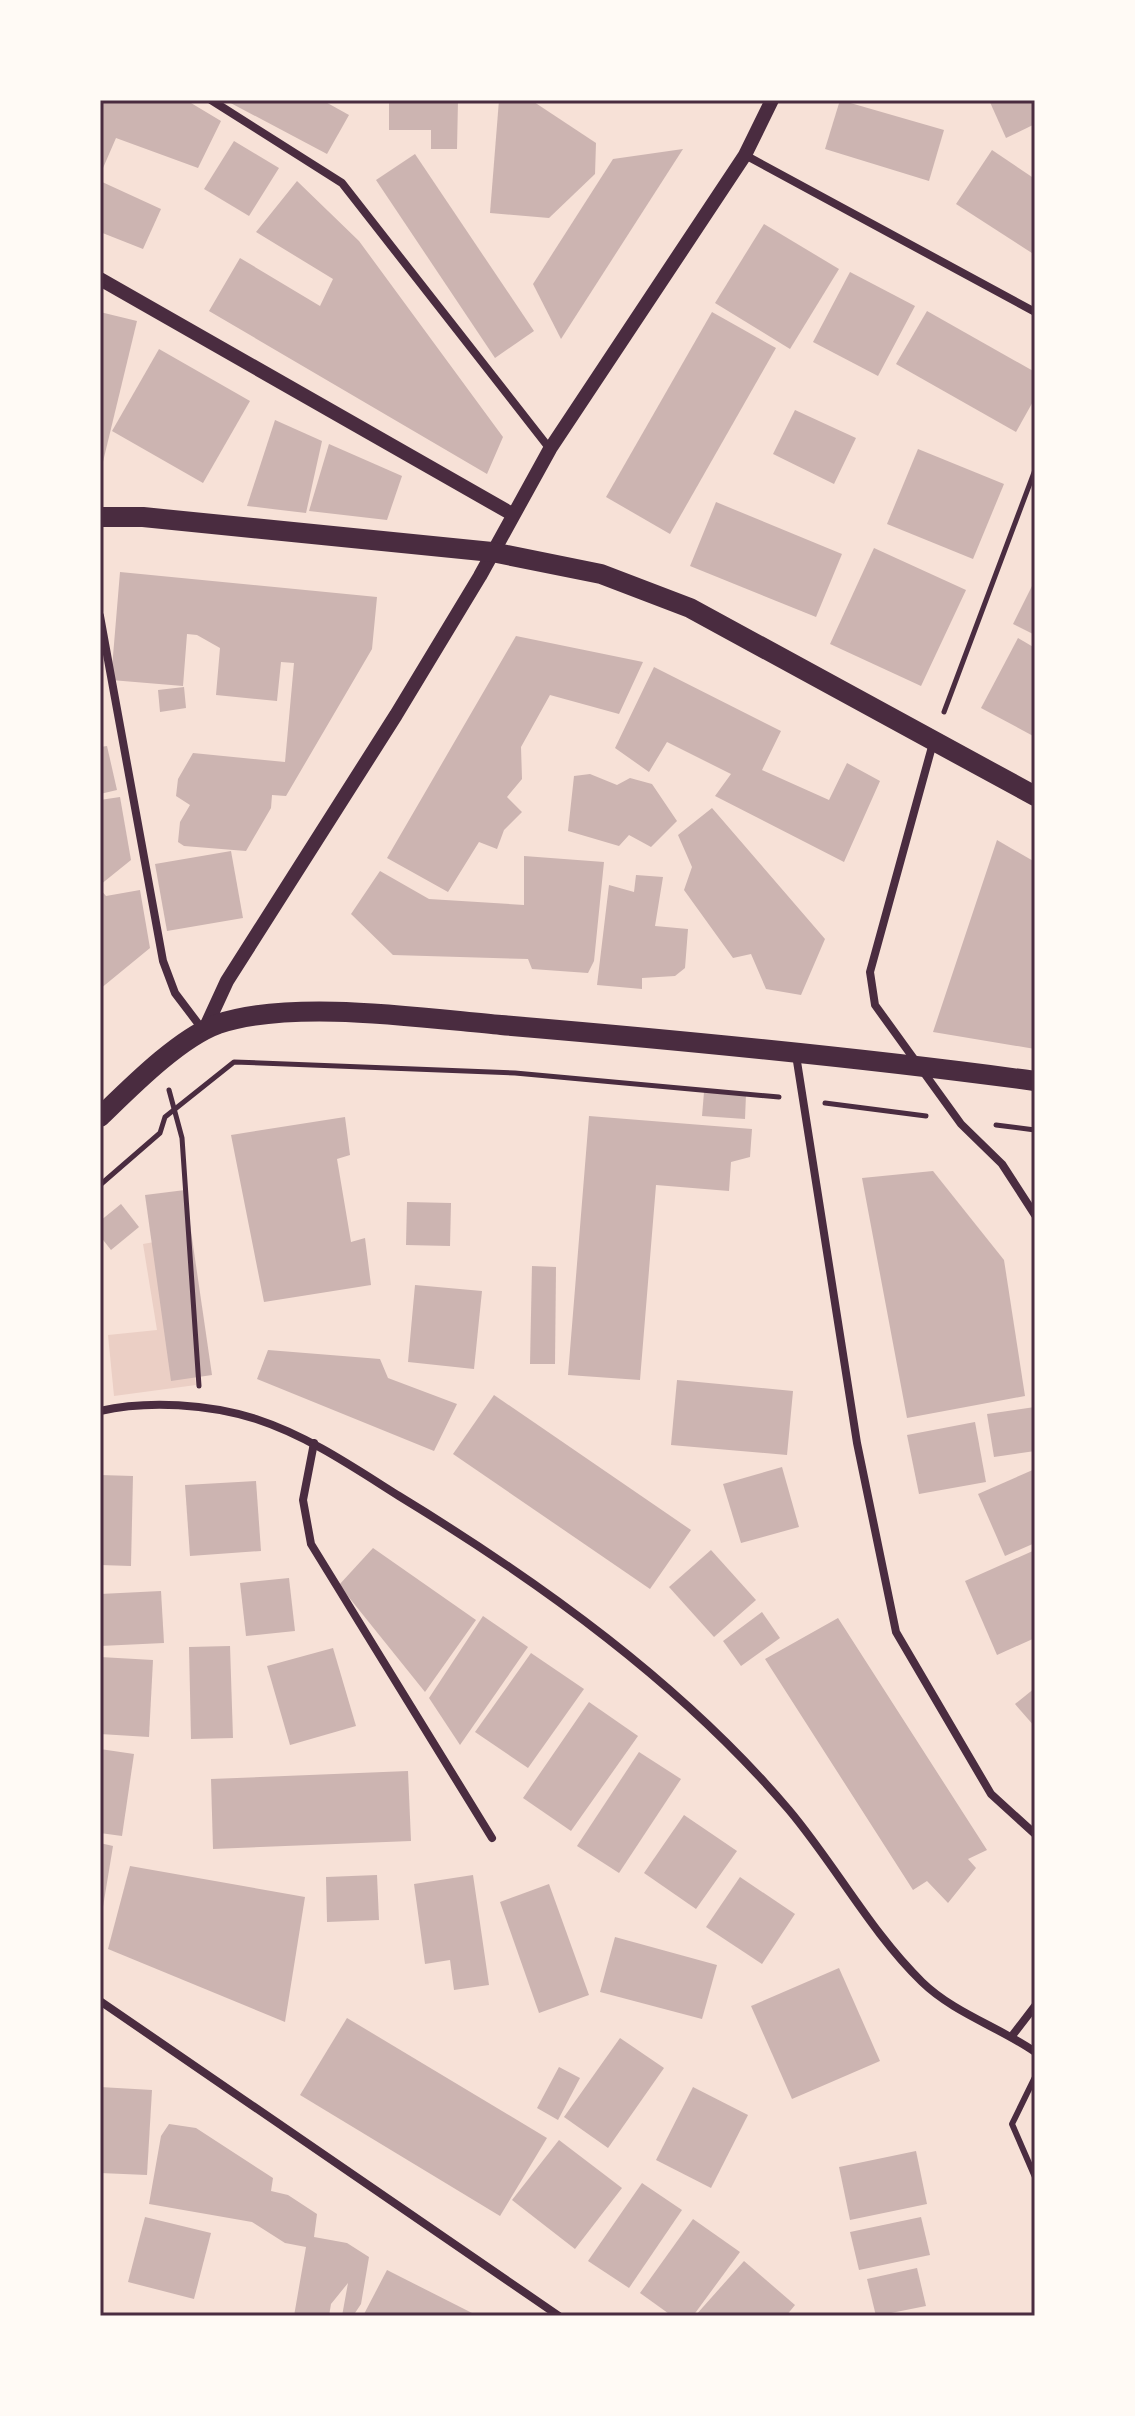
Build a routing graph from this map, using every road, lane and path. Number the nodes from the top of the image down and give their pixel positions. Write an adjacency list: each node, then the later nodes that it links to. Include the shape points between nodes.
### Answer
1 (211, 100): 6 (street, via 342,183)
2 (772, 100): 3 (street)
3 (745, 155): 5 (street); 6 (street)
4 (100, 279): 8 (street)
5 (1035, 312)
6 (550, 449): 8 (street)
7 (1035, 470): 12 (path)
8 (512, 514): 10 (street)
9 (100, 517): 10 (main road)
10 (492, 552): 12 (main road, via 601,574 690,608); 14 (street, via 227,981)
11 (100, 616): 14 (street, via 163,961 175,993)
12 (934, 738): 13 (main road); 25 (street, via 870,972 875,1005 961,1124 1002,1164)
13 (1035, 796)
14 (204, 1031): 15 (main road, via 267,1015 347,1015); 16 (main road)
15 (796, 1054): 17 (main road); 29 (street, via 857,1443 896,1632 991,1794)
16 (162, 1062): 20 (main road); 26 (path, via 182,1138)
17 (1035, 1081)
18 (784, 1098): 24 (path, via 515,1073 234,1062 165,1117 160,1133)
19 (816, 1102): 21 (path)
20 (104, 1106)
21 (940, 1118)
22 (986, 1124): 23 (path)
23 (1035, 1130)
24 (100, 1185)
25 (1035, 1215)
26 (201, 1407): 27 (street); 28 (street, via 255,1419)
27 (100, 1411)
28 (314, 1443): 30 (street, via 303,1500 311,1544); 33 (street, via 444,1523 623,1653 717,1736 789,1811 893,1951 924,1984 962,2012)
29 (1035, 1834)
30 (492, 1838)
31 (100, 2001): 37 (street)
32 (1035, 2006): 33 (street)
33 (1012, 2036): 34 (street)
34 (1035, 2052)
35 (1035, 2077): 36 (lane, via 1012,2124)
36 (1035, 2177)
37 (559, 2316)

